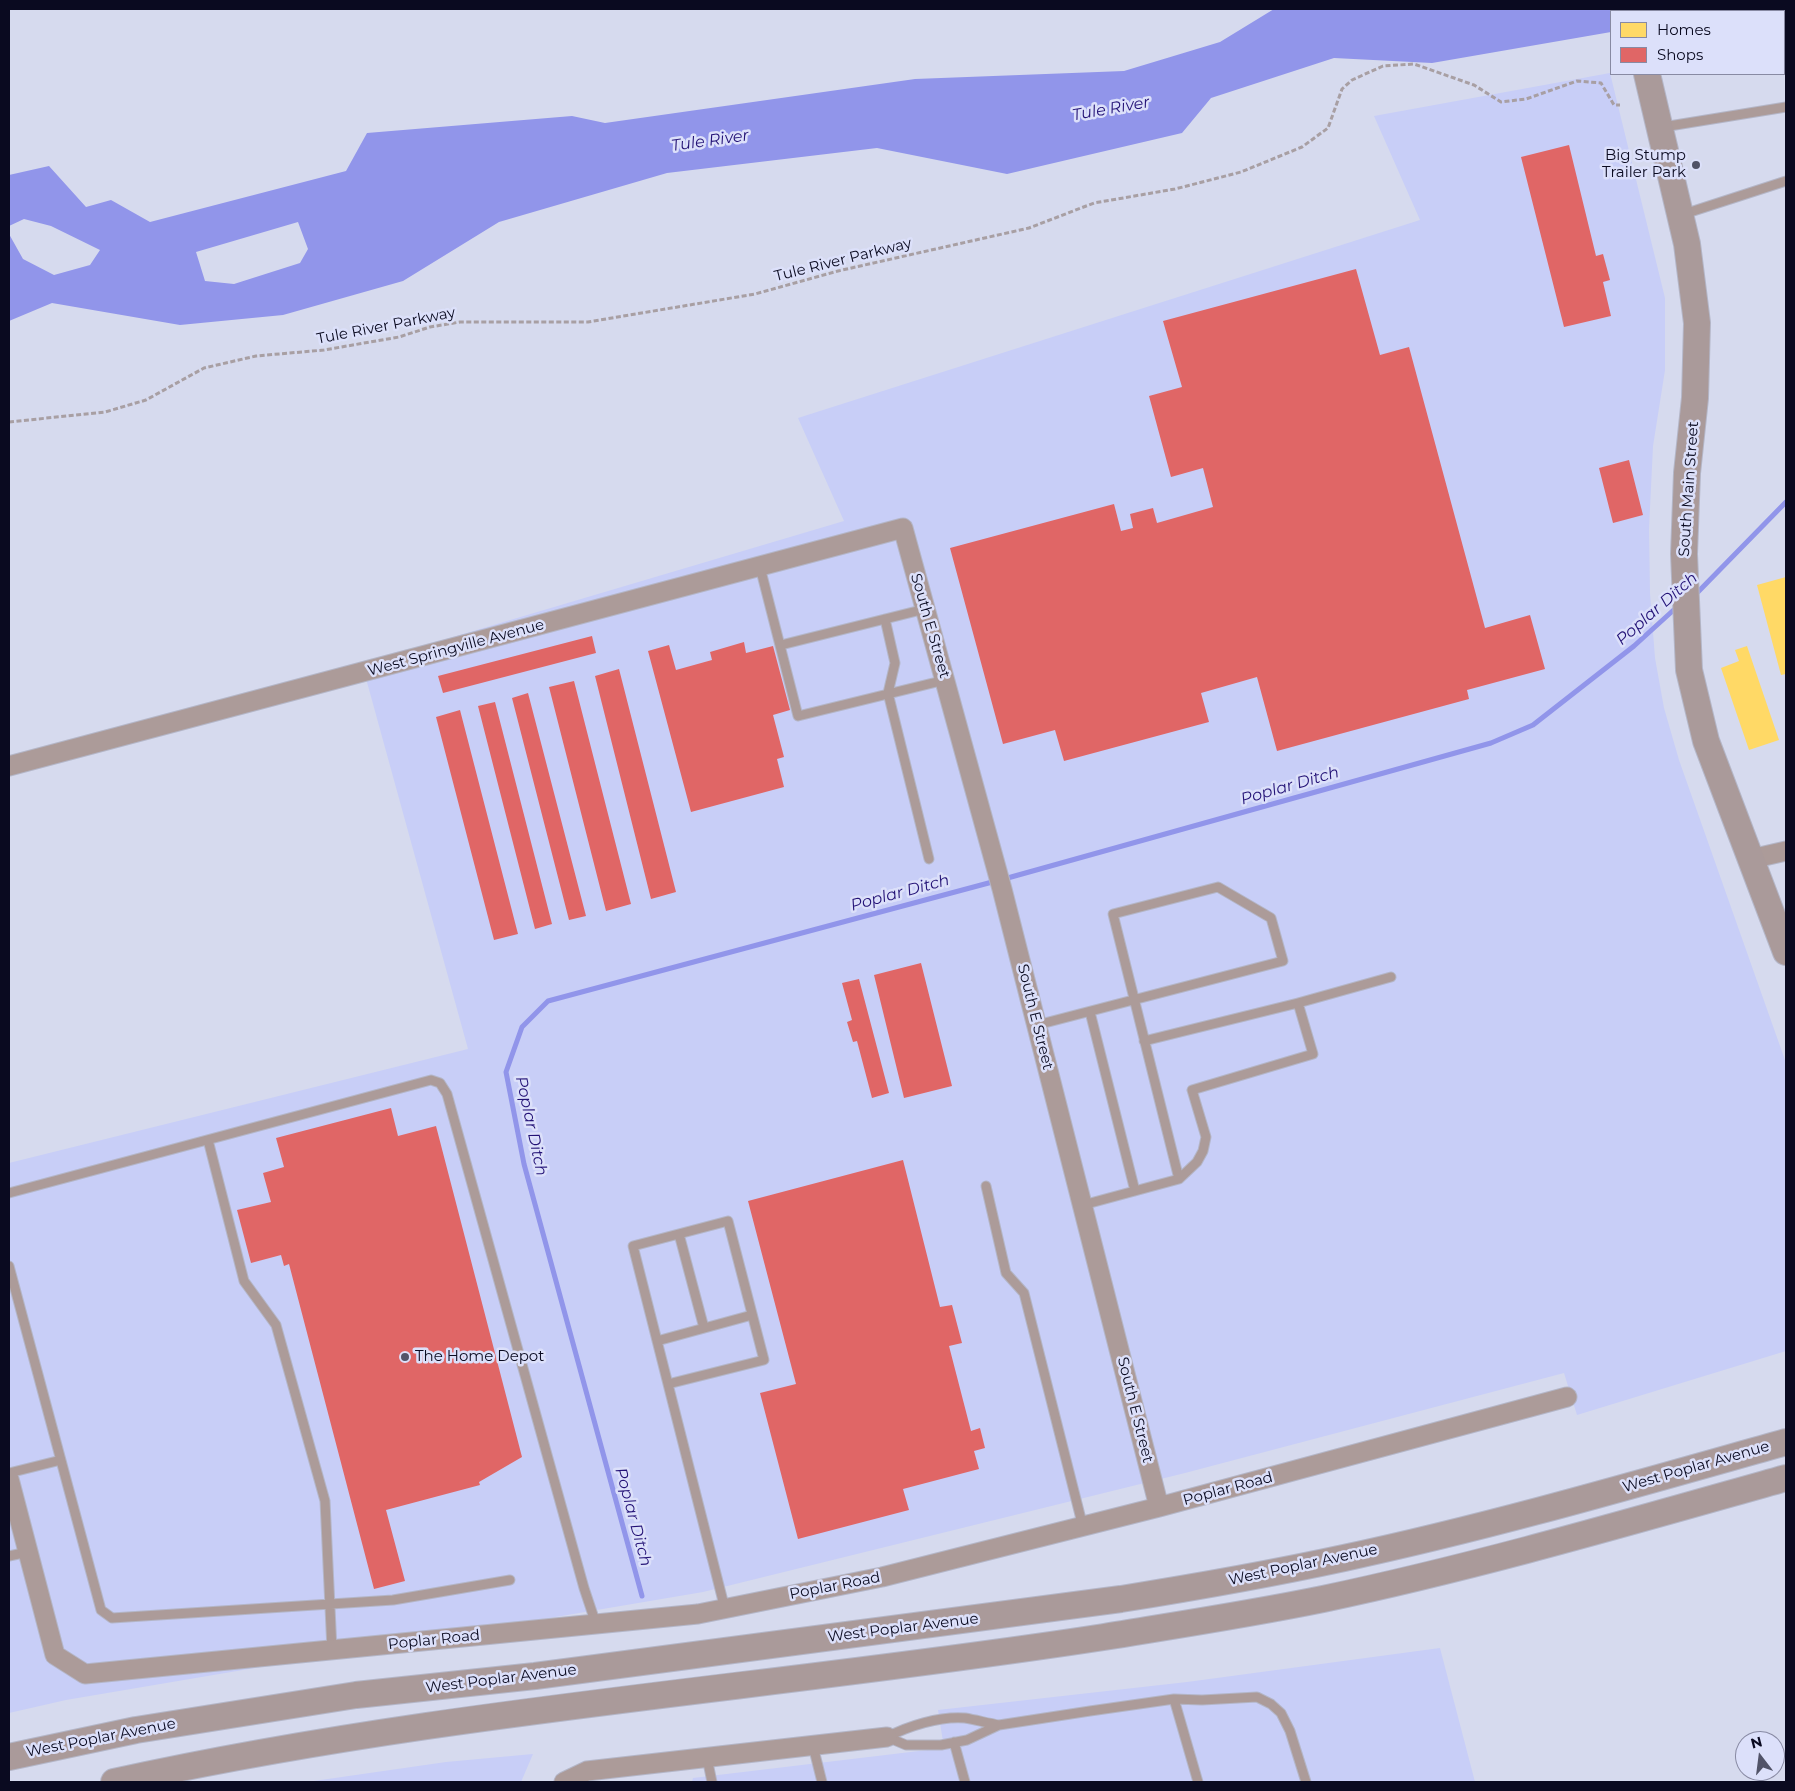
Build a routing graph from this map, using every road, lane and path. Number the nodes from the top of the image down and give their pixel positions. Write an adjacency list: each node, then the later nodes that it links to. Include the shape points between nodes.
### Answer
1 (1647, 75): 4 (main road, South Main Street)
2 (1620, 105): 7 (path, Tule River Parkway, via 1614,105 1601,82 1578,80 1526,99 1501,102 1474,85 1414,64 1383,66 1352,80 1342,89 1328,128 1302,147 1241,172 1176,189 1094,203 1029,228 838,270 755,294 588,322 460,322 324,350 256,356 204,368 146,400 105,412)
3 (1786, 107): 4 (lane)
4 (1660, 127): 6 (main road, South Main Street)
5 (1786, 181): 6 (lane)
6 (1681, 215): 18 (main road, South Main Street, via 1691,266 1697,330 1684,554 1689,670 1700,721)
7 (9, 422)
8 (903, 528): 9 (street, West Springville Avenue); 10 (street, South E Street)
9 (760, 568): 12 (lane); 15 (street, West Springville Avenue)
10 (925, 608): 11 (lane); 13 (street, South E Street)
11 (885, 619): 12 (lane); 14 (lane, via 895,663)
12 (781, 645): 14 (lane, via 798,716)
13 (945, 680): 14 (lane); 24 (street, South E Street)
14 (888, 693): 17 (lane)
15 (9, 766)
16 (1786, 852): 18 (street)
17 (929, 859)
18 (1751, 859): 19 (main road, South Main Street)
19 (1786, 952)
20 (1391, 977): 22 (lane)
21 (1133, 1000): 21 (lane, via 1283,961 1271,918 1218,887 1113,914); 23 (lane); 25 (lane)
22 (1298, 1003): 25 (lane); 27 (lane, via 1313,1054 1192,1090 1206,1137 1204,1151 1198,1162)
23 (1090, 1012): 24 (lane); 29 (lane)
24 (1037, 1026): 31 (street, South E Street)
25 (1144, 1041): 27 (lane)
26 (208, 1140): 30 (lane); 49 (lane, via 244,1281 276,1325 325,1501); 51 (lane, via 431,1080 440,1083 447,1094)
27 (1179, 1179): 29 (lane)
28 (986, 1186): 45 (lane, via 1006,1273 1024,1293)
29 (1135, 1191): 31 (lane)
30 (9, 1193)
31 (1083, 1205): 44 (street, South E Street)
32 (679, 1234): 34 (lane, via 728,1221); 35 (lane); 36 (lane, via 633,1246)
33 (9, 1266): 40 (lane)
34 (752, 1315): 35 (lane); 37 (lane, via 764,1360)
35 (704, 1328): 36 (lane)
36 (657, 1341): 37 (lane)
37 (668, 1384): 50 (lane)
38 (1567, 1397): 44 (street, Poplar Road)
39 (1786, 1442): 58 (main road, West Poplar Avenue, via 1436,1536 1344,1558 1186,1588 1103,1602 555,1674 337,1698 136,1730)
40 (61, 1460): 41 (lane); 49 (lane, via 101,1610 112,1618)
41 (9, 1472)
42 (1786, 1478): 60 (main road, via 1480,1562 1242,1614 1000,1651 359,1736)
43 (9, 1479): 46 (street)
44 (1160, 1508): 45 (street, Poplar Road)
45 (1083, 1527): 50 (street, Poplar Road, via 882,1577)
46 (28, 1552): 47 (lane); 52 (street, Poplar Road, via 55,1655 85,1674)
47 (9, 1556)
48 (510, 1580): 49 (lane, via 393,1600)
49 (329, 1603): 52 (lane)
50 (725, 1608): 51 (street, Poplar Road, via 698,1614)
51 (596, 1624): 52 (street, Poplar Road)
52 (332, 1650)
53 (1174, 1698): 54 (lane); 65 (lane); 66 (lane, via 1257,1697 1270,1704 1280,1713 1290,1731)
54 (999, 1725): 55 (lane, via 964,1718 908,1727); 56 (lane, via 967,1740)
55 (886, 1737): 56 (lane, via 906,1745); 57 (street)
56 (954, 1742): 64 (lane)
57 (813, 1746): 59 (street); 63 (lane)
58 (9, 1757)
59 (707, 1758): 61 (street, via 587,1771); 62 (lane)
60 (114, 1782)
61 (564, 1782)
62 (712, 1782)
63 (822, 1782)
64 (965, 1782)
65 (1198, 1782)
66 (1306, 1782)

